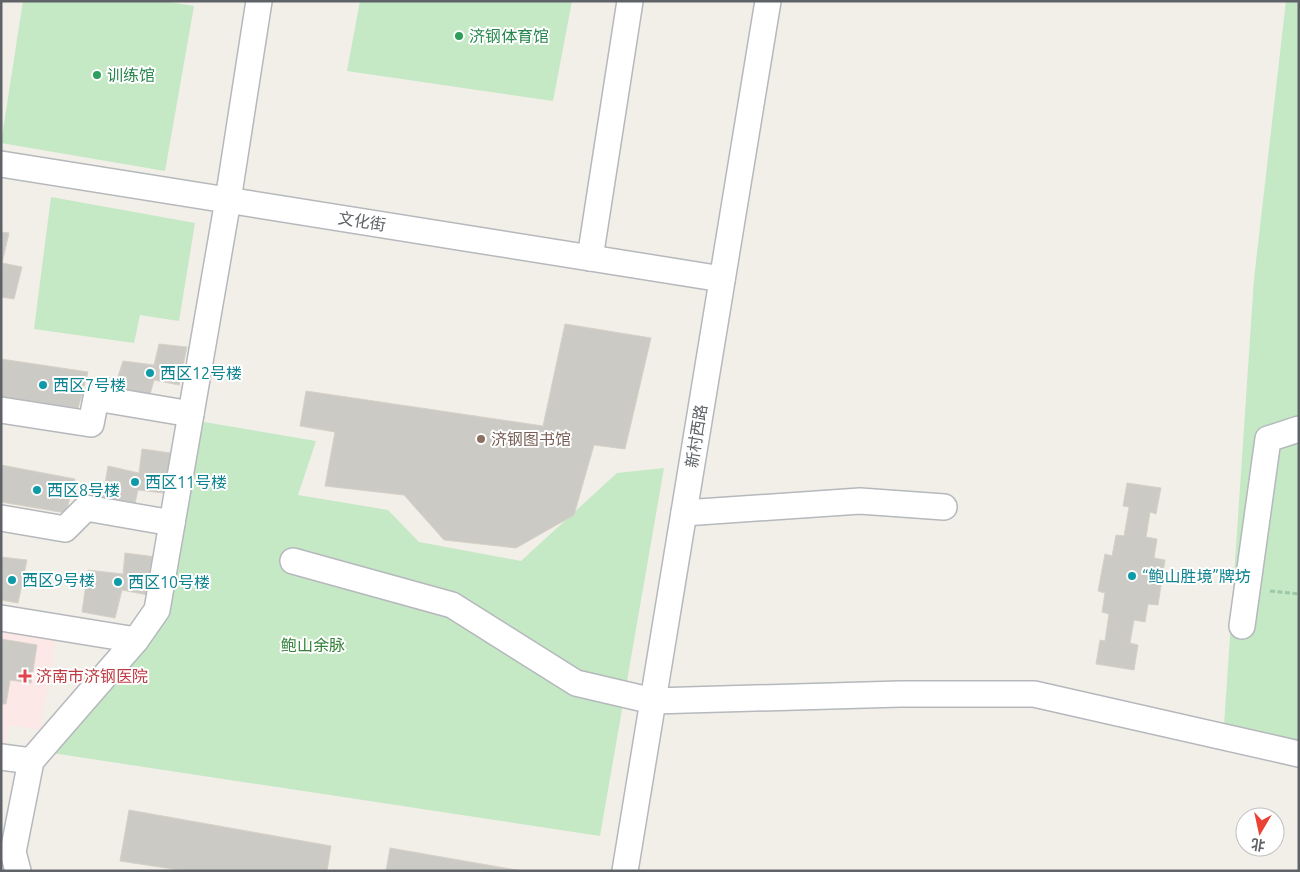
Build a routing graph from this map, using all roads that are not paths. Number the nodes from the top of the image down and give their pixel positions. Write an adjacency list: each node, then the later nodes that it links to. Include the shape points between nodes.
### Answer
1 (259, 1): 5 (street)
2 (630, 1): 6 (street)
3 (768, 1): 7 (street, 新村西路)
4 (1, 164): 5 (street, 文化街)
5 (228, 200): 6 (street, 文化街); 9 (street)
6 (590, 258): 7 (street, 文化街)
7 (722, 279): 12 (street, 新村西路)
8 (1, 410): 9 (street, via 91,424 96,398)
9 (190, 414): 14 (street)
10 (1299, 429): 17 (street, via 1268,439)
11 (944, 507): 12 (street, via 860,501)
12 (684, 513): 19 (street, 新村西路)
13 (1, 518): 14 (street, via 65,529 86,508)
14 (172, 523): 18 (street, via 157,610)
15 (293, 561): 19 (street, via 452,604 576,683)
16 (1, 618): 18 (street)
17 (1242, 626)
18 (136, 640): 22 (street)
19 (653, 701): 20 (street, via 1034,694); 25 (street, 新村西路)
20 (1299, 754)
21 (1, 757): 22 (street)
22 (31, 761): 24 (street)
23 (1, 830): 24 (street)
24 (16, 862)
25 (625, 871)

